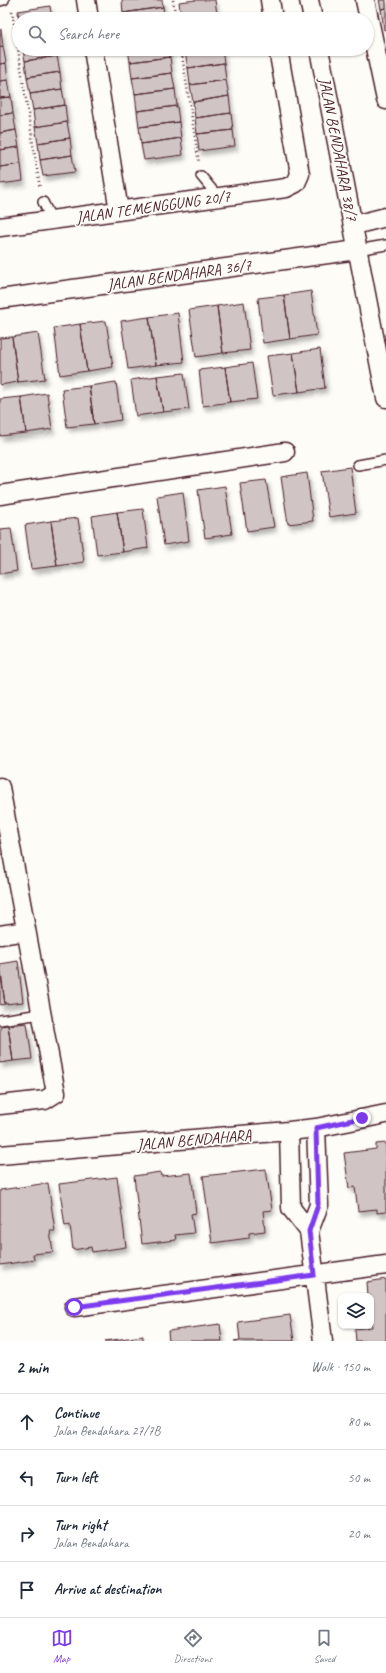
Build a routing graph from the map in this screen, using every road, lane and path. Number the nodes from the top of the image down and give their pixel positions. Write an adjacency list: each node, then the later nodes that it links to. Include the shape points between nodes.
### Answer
1 (4, 0): 7 (lane)
2 (86, 0): 10 (street)
3 (173, 0): 11 (path)
4 (270, 0): 12 (street)
5 (309, 0): 13 (street)
6 (365, 0): 14 (street)
7 (0, 1)
8 (12, 8): 9 (path)
9 (13, 12)
10 (88, 12)
11 (175, 12)
12 (272, 12)
13 (312, 12)
14 (368, 12)
15 (374, 43): 21 (street)
16 (20, 56): 24 (path)
17 (94, 56): 25 (street)
18 (182, 56): 22 (path)
19 (279, 56): 23 (street, JALAN TEMENGGUNG 20/7, via 300,174 296,183 286,188)
20 (320, 56): 28 (street, JALAN BENDAHARA 38/7)
21 (386, 100)
22 (201, 176): 23 (lane)
23 (220, 198): 25 (street, JALAN TEMENGGUNG 20/7)
24 (43, 202): 27 (lane)
25 (119, 211): 27 (street, JALAN TEMENGGUNG 20/7)
26 (386, 217): 28 (street)
27 (52, 220): 29 (street, JALAN TEMENGGUNG 20/7)
28 (354, 224): 31 (street, JALAN BENDAHARA 38/7)
29 (0, 227)
30 (386, 245): 31 (lane)
31 (357, 250): 32 (street, JALAN BENDAHARA 36/7); 33 (street)
32 (0, 299)
33 (386, 398)
34 (285, 452): 37 (street)
35 (386, 460): 36 (lane)
36 (358, 465)
37 (0, 495)
38 (0, 788): 39 (street)
39 (5, 843): 40 (street)
40 (26, 932): 41 (street); 42 (street)
41 (0, 935)
42 (41, 1014): 43 (lane); 44 (street, via 56,1093 45,1100)
43 (0, 1020)
44 (0, 1105)
45 (386, 1114): 46 (street, JALAN BENDAHARA)
46 (316, 1128): 47 (street, JALAN BENDAHARA); 49 (street, via 318,1205)
47 (289, 1131): 48 (street, JALAN BENDAHARA); 49 (street, via 291,1208)
48 (0, 1155)
49 (309, 1231): 51 (street)
50 (386, 1265): 51 (street)
51 (314, 1275): 52 (street); 53 (street)
52 (74, 1307)
53 (323, 1341)

